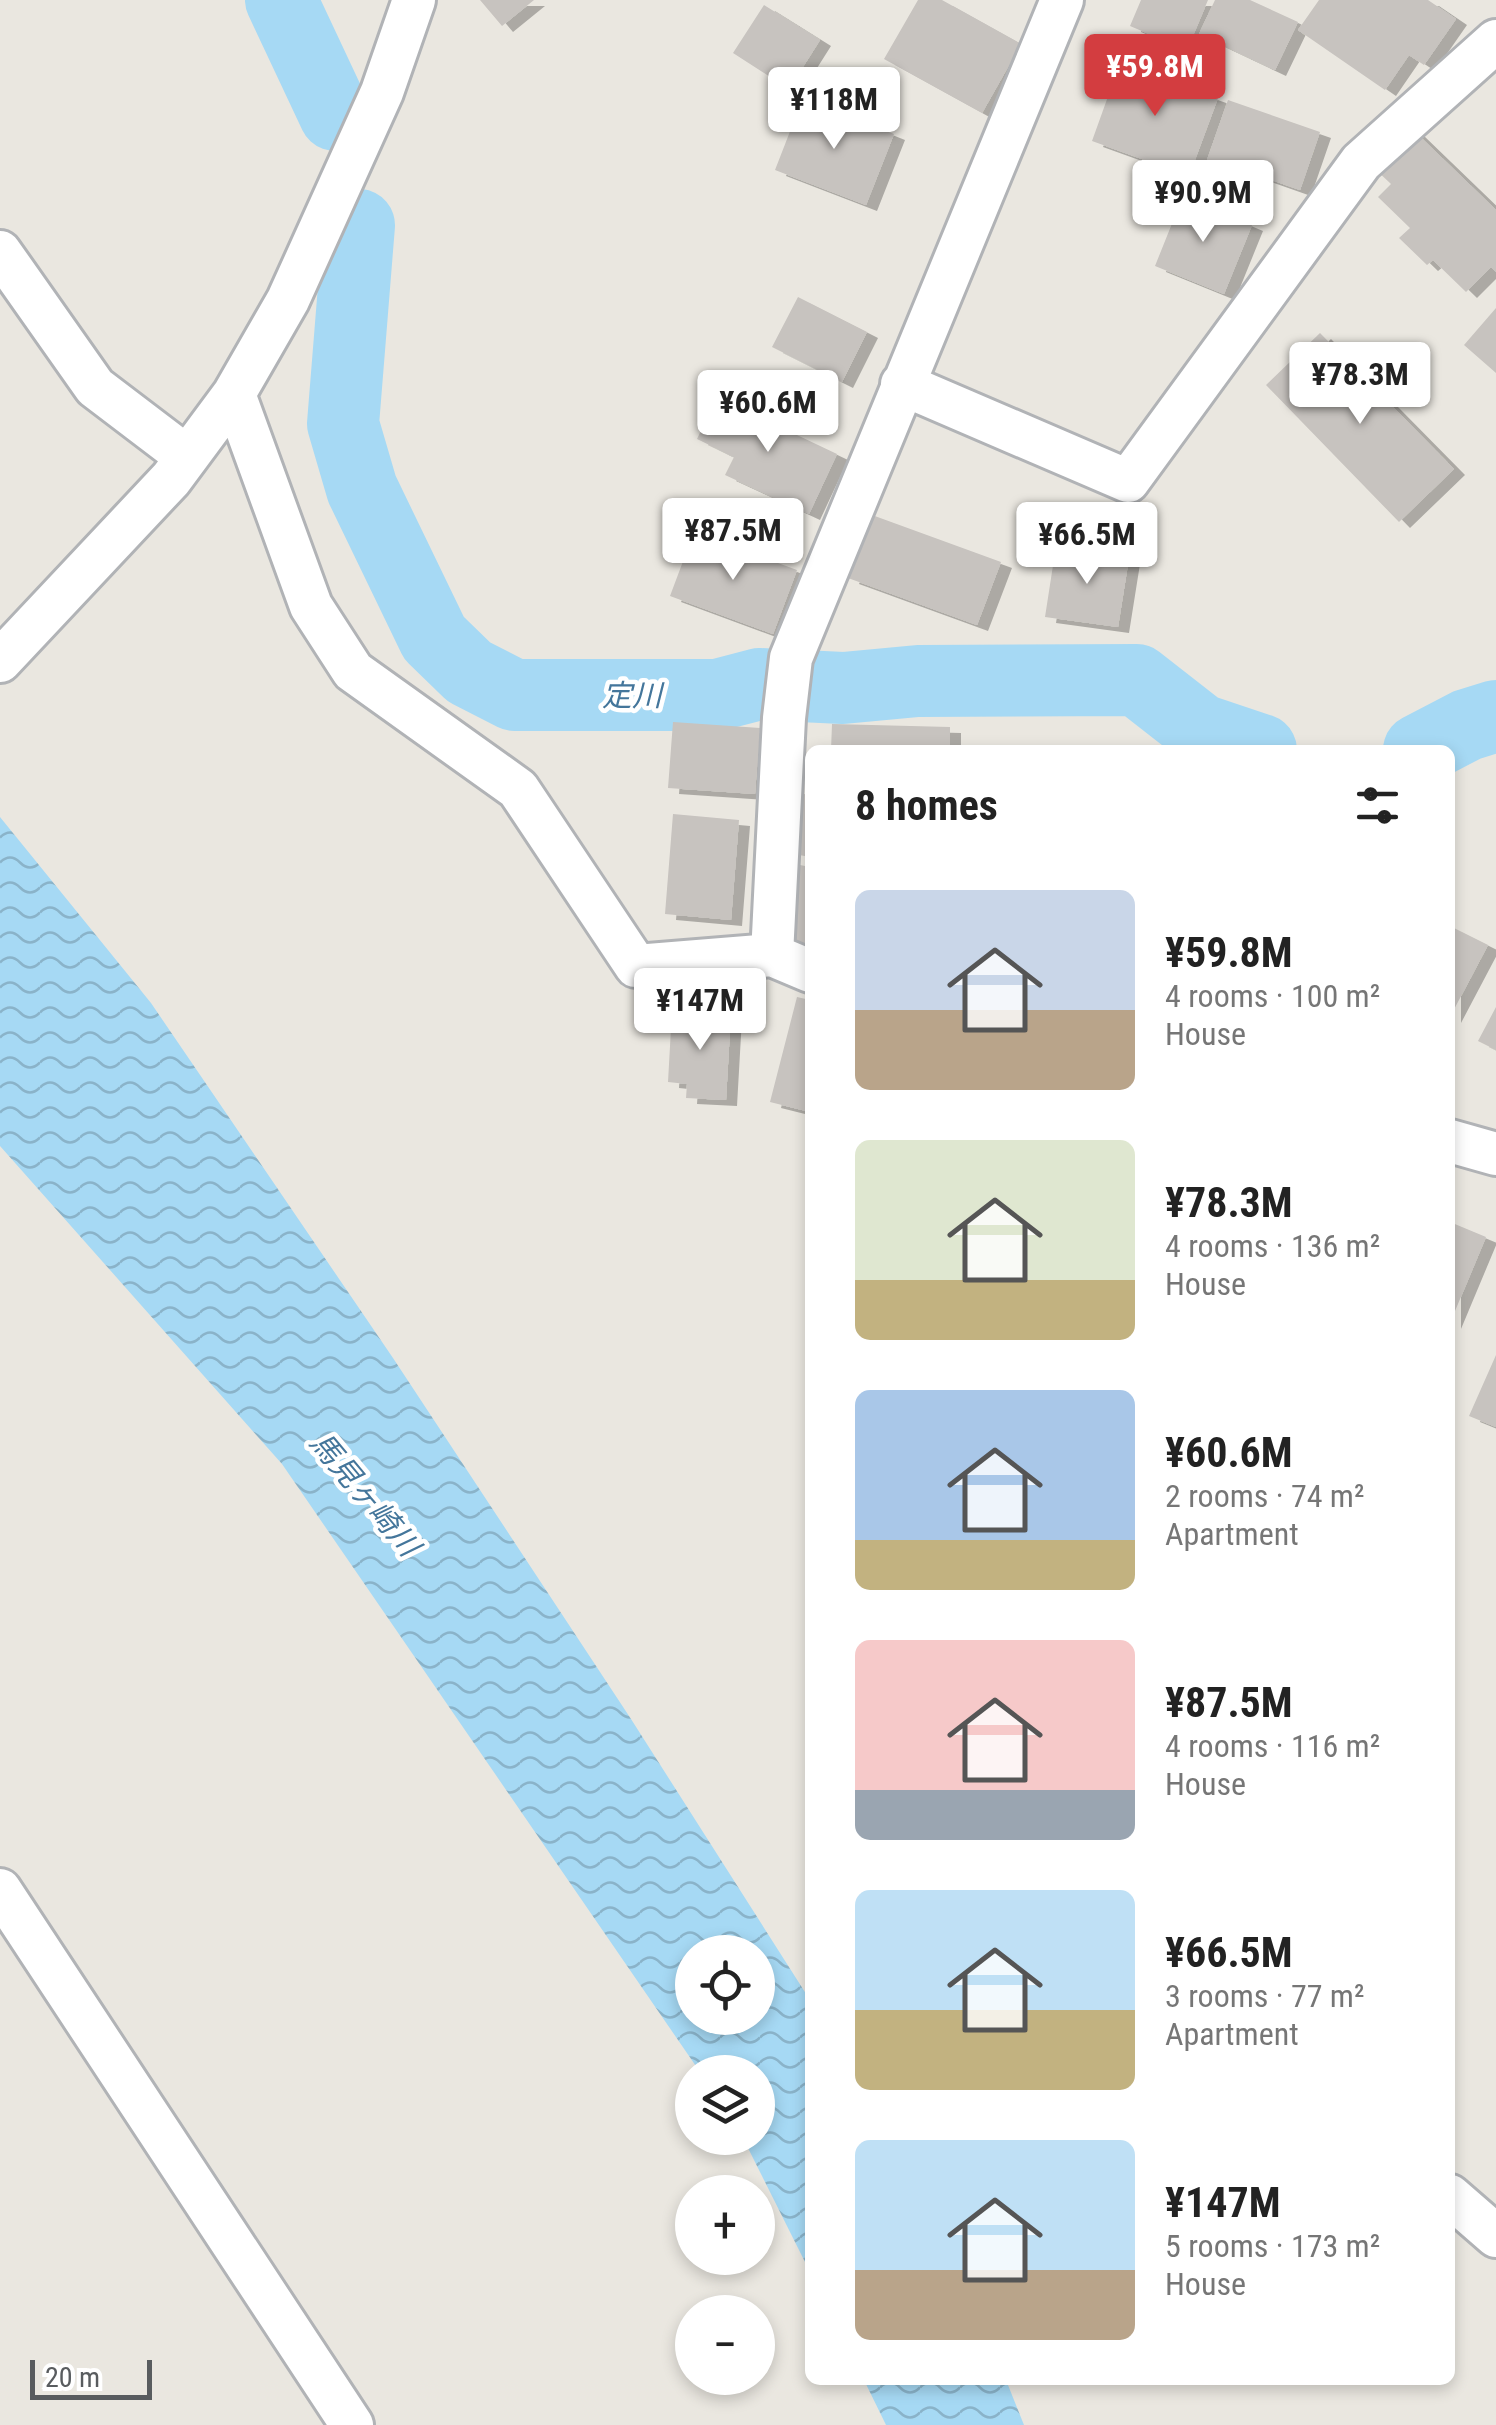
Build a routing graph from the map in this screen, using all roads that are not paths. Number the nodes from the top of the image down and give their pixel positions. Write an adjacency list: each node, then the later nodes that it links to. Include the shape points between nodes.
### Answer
1 (414, 0): 6 (street, via 382,92 288,300)
2 (1062, 0): 5 (street)
3 (1496, 41): 5 (street, via 1361,162 1128,481)
4 (0, 252): 7 (street, via 95,387)
5 (902, 384): 9 (street, via 790,658 784,718)
6 (234, 394): 7 (street); 9 (street, via 311,606 353,672 518,790 636,966)
7 (179, 468): 8 (street)
8 (0, 661)
9 (791, 963)
10 (1455, 1142): 11 (street)
11 (1496, 1154)
12 (0, 1890): 15 (street)
13 (1455, 2200): 14 (street)
14 (1496, 2236)
15 (352, 2425)

